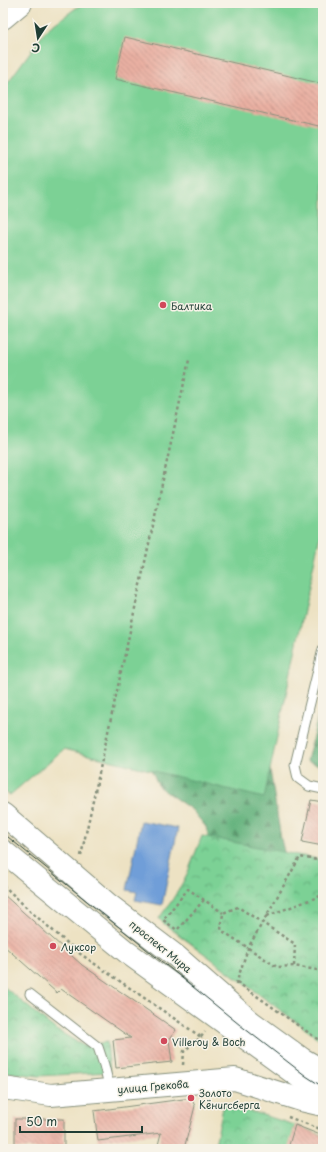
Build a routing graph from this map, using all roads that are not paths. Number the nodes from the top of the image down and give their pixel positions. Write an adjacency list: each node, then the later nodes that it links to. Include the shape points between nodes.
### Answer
1 (21, 3): 2 (main road)
2 (3, 18)
3 (323, 649): 4 (lane, via 295,765 298,778 309,786)
4 (323, 789)
5 (3, 814): 8 (main road, проспект Мира, via 109,905 176,956 251,1022)
6 (3, 850): 11 (main road, via 128,953)
7 (30, 994): 10 (lane, via 98,1047)
8 (323, 1071)
9 (3, 1088): 10 (main road, улица Грекова, via 51,1095)
10 (110, 1090): 12 (main road, улица Грекова, via 235,1079)
11 (323, 1094)
12 (323, 1105)

